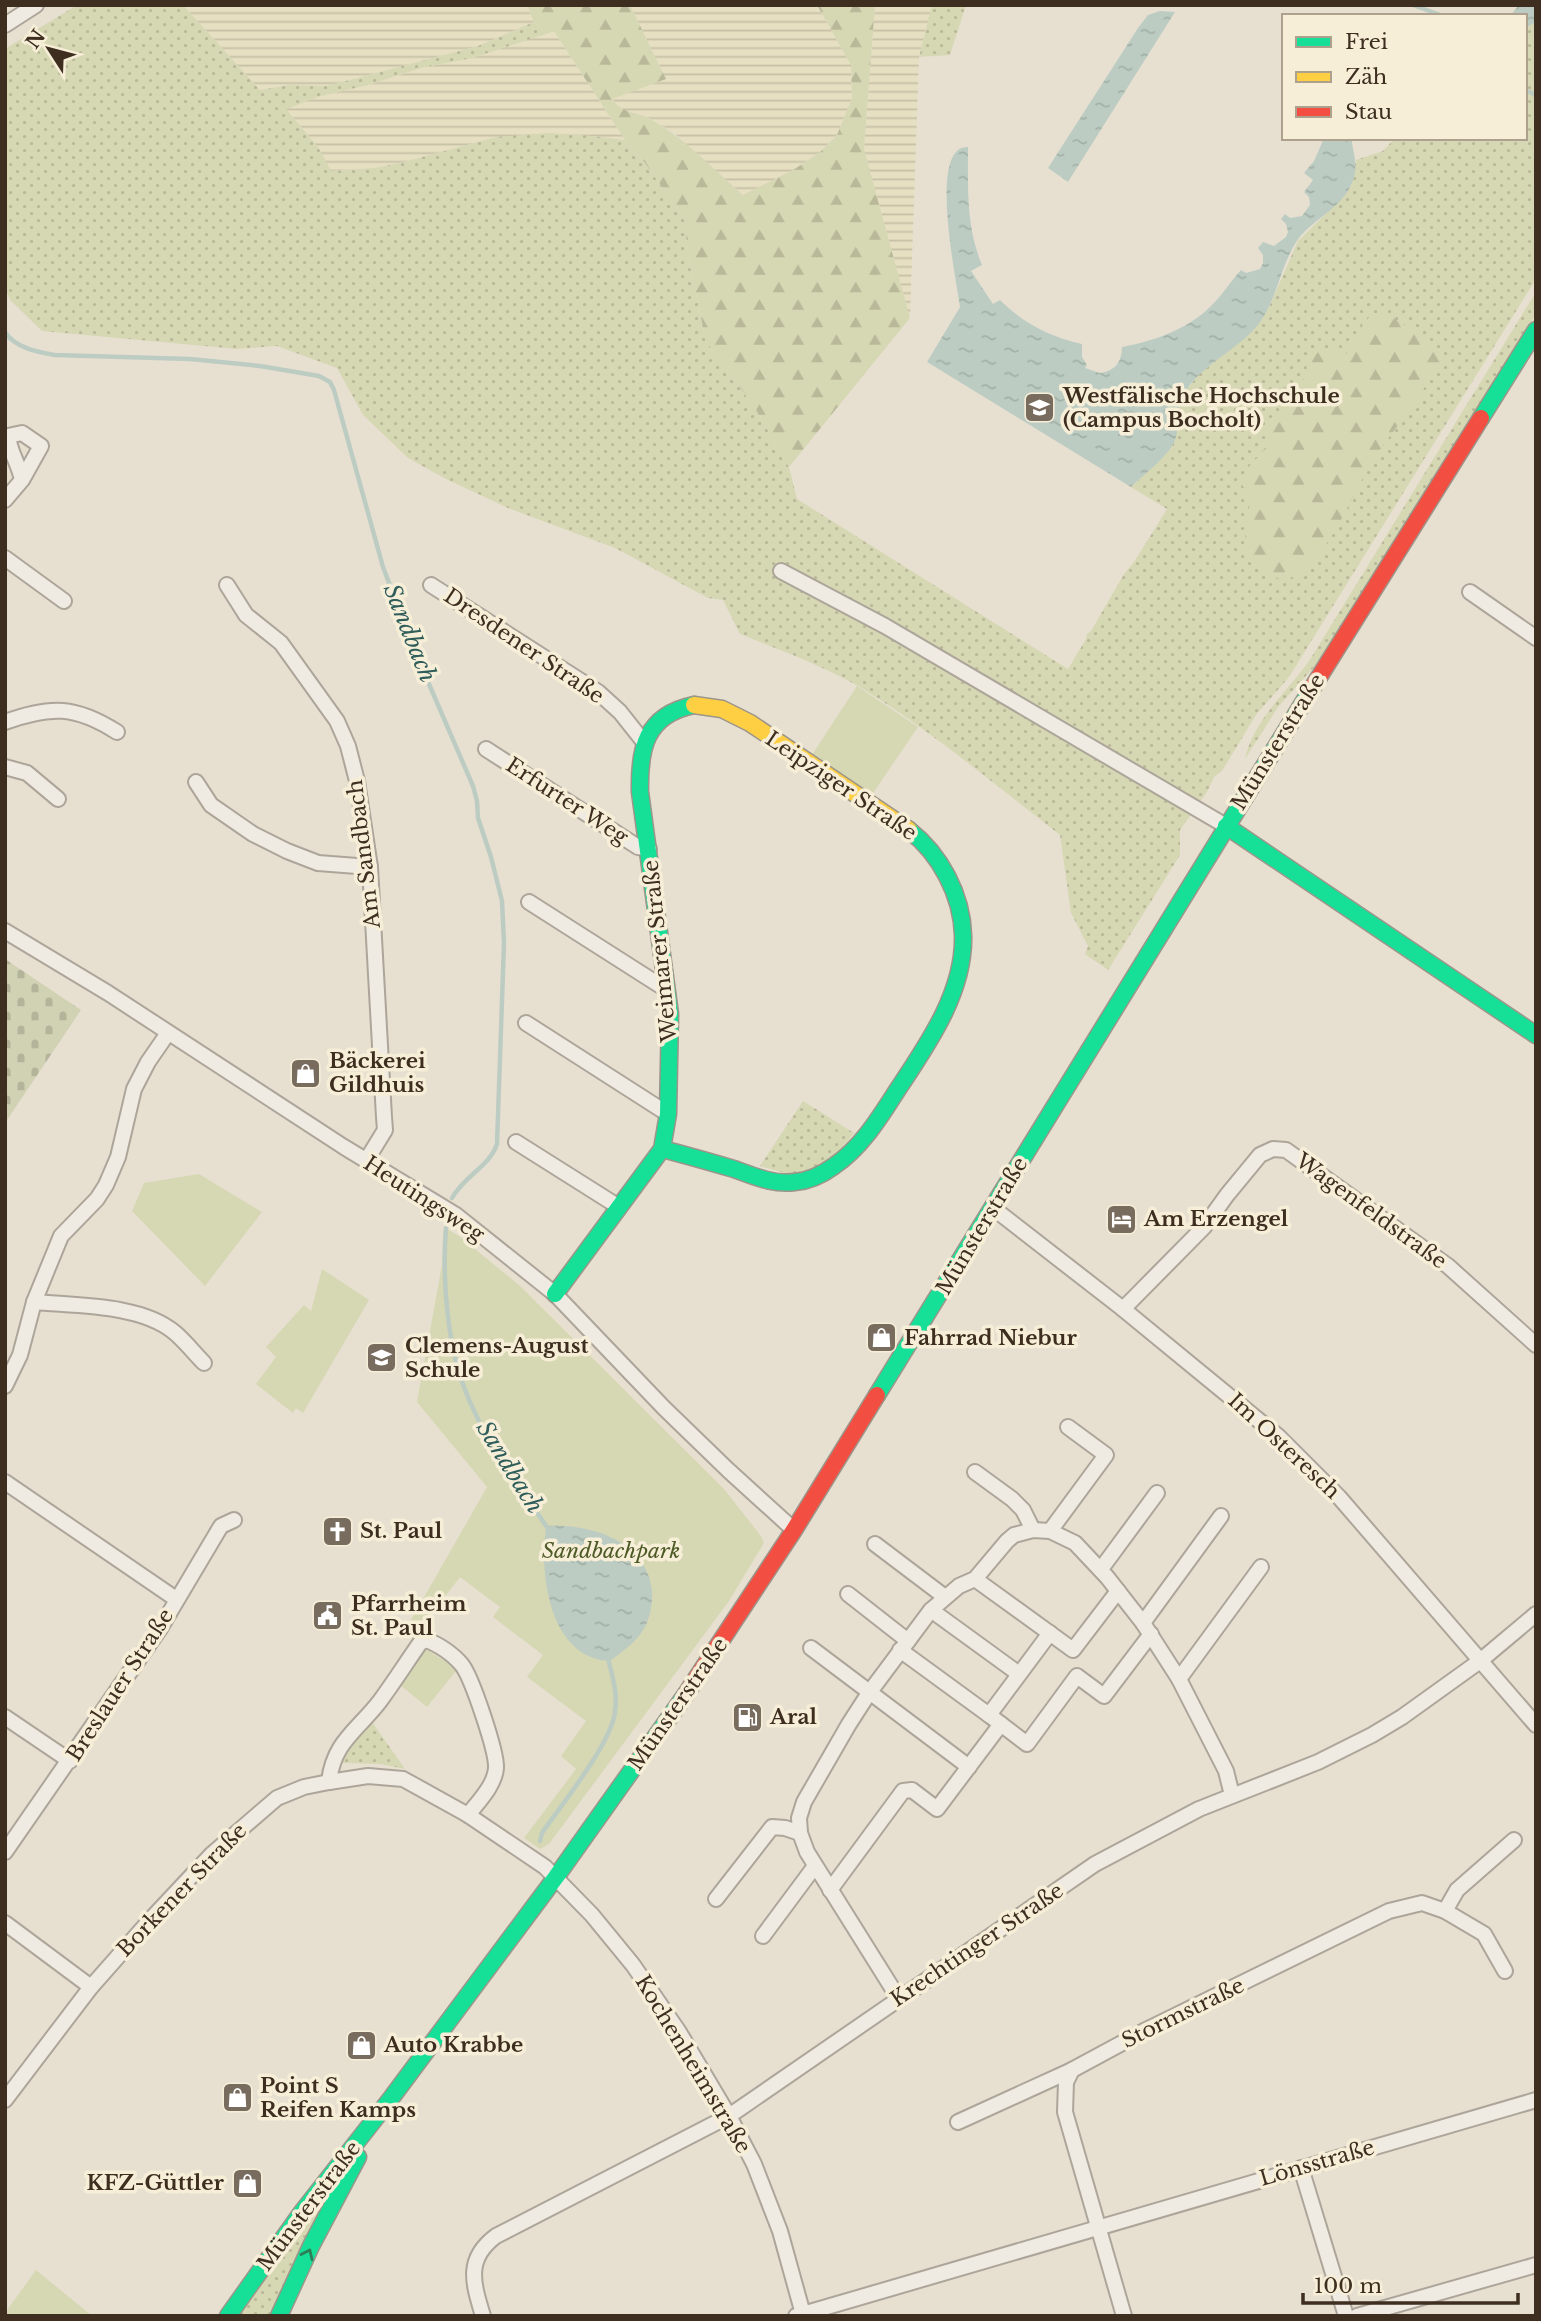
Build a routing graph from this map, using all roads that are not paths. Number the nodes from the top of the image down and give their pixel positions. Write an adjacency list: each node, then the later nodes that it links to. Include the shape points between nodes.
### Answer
1 (36, 5): 2 (street)
2 (5, 25)
3 (1536, 330): 20 (main road, Münsterstraße)
4 (22, 480): 5 (street)
5 (5, 499)
6 (5, 558): 11 (street)
7 (781, 571): 20 (street, via 885,626)
8 (226, 585): 22 (street, Am Sandbach, via 246,615 281,643 337,721 357,781)
9 (431, 585): 15 (street, Dresdener Straße, via 598,692)
10 (1470, 592): 12 (street)
11 (64, 601)
12 (1536, 638)
13 (5, 722): 14 (street, via 57,710 79,712)
14 (117, 732)
15 (643, 741): 21 (main road, Weimarer Straße, via 640,792); 31 (main road, Leipziger Straße, via 677,710 714,705 728,710 922,841 944,870 961,911 964,934 958,981 939,1023 875,1124 851,1154 825,1173 805,1181 774,1182)
16 (486, 749): 21 (street, Erfurter Weg, via 638,847)
17 (5, 767): 19 (street, via 27,773)
18 (196, 782): 22 (street, via 211,805 287,851 318,863)
19 (58, 799)
20 (1226, 826): 28 (main road); 34 (main road, Münsterstraße)
21 (649, 849): 25 (main road, Weimarer Straße)
22 (370, 867): 32 (street, Am Sandbach, via 385,1130)
23 (529, 902): 25 (street)
24 (5, 931): 27 (street, Heutingsweg)
25 (667, 990): 29 (main road, Weimarer Straße, via 671,1044)
26 (526, 1023): 29 (street)
27 (168, 1033): 32 (street, Heutingsweg); 36 (street, via 134,1089 118,1157 106,1185 61,1236)
28 (1536, 1035)
29 (668, 1114): 31 (main road, Weimarer Straße)
30 (516, 1142): 33 (street)
31 (662, 1149): 33 (main road, Weimarer Straße)
32 (366, 1161): 35 (street, Heutingsweg, via 457,1215)
33 (619, 1207): 35 (main road, Weimarer Straße)
34 (993, 1208): 37 (street, Im Osteresch); 47 (main road, Münsterstraße)
35 (555, 1294): 47 (street, Heutingsweg, via 664,1408)
36 (34, 1302): 39 (street, via 101,1307 159,1322); 40 (street, via 20,1355)
37 (1124, 1309): 38 (street, Wagenfeldstraße, via 1204,1227 1260,1155 1286,1150 1448,1266); 64 (street, Im Osteresch, via 1279,1437 1339,1497)
38 (1536, 1345)
39 (204, 1363)
40 (5, 1387)
41 (1068, 1427): 49 (street, via 1106,1455)
42 (975, 1472): 48 (street, via 1023,1510)
43 (5, 1482): 57 (street)
44 (1157, 1493): 52 (street)
45 (1221, 1516): 60 (street)
46 (234, 1520): 57 (street, Breslauer Straße, via 221,1526)
47 (794, 1530): 80 (main road, Münsterstraße, via 710,1660)
48 (1033, 1530): 49 (street); 53 (street, via 1014,1535)
49 (1050, 1531): 52 (street, via 1075,1543)
50 (875, 1544): 56 (street)
51 (1261, 1567): 66 (street)
52 (1101, 1569): 54 (street)
53 (975, 1579): 56 (street); 61 (street)
54 (1118, 1591): 60 (street); 61 (street, via 1073,1650)
55 (848, 1594): 62 (street)
56 (944, 1597): 58 (street)
57 (176, 1600): 71 (street, Breslauer Straße)
58 (931, 1610): 62 (street); 65 (street)
59 (1536, 1614): 64 (street, Krechtinger Straße)
60 (1147, 1628): 66 (street); 69 (street, via 1104,1696 1077,1676 1027,1744)
61 (1050, 1633): 65 (street)
62 (904, 1645): 67 (street); 69 (street)
63 (811, 1648): 67 (street)
64 (1480, 1661): 70 (street, Im Osteresch); 74 (street, Krechtinger Straße, via 1402,1717 1347,1749)
65 (1019, 1674): 69 (street)
66 (1179, 1679): 74 (street, via 1226,1771)
67 (869, 1693): 72 (street); 76 (street, via 804,1802)
68 (5, 1717): 71 (street)
69 (995, 1720): 72 (street)
70 (1536, 1725)
71 (70, 1761): 78 (street, Breslauer Straße)
72 (969, 1767): 81 (street, via 937,1809 912,1790 903,1791)
73 (329, 1782): 75 (street, Borkener Straße, via 368,1776 403,1779); 75 (street, via 336,1752 426,1640 462,1665 495,1756 496,1771); 87 (street, Borkener Straße, via 277,1798 247,1823 212,1854)
74 (1231, 1795): 88 (street, Krechtinger Straße, via 1095,1864)
75 (468, 1815): 80 (street, Borkener Straße)
76 (800, 1833): 79 (street); 82 (street, via 772,1827)
77 (1514, 1840): 83 (street, via 1457,1890)
78 (5, 1852)
79 (815, 1866): 81 (street); 85 (street)
80 (556, 1877): 90 (main road, Münsterstraße); 93 (street, Kochenheimstraße, via 633,1965)
81 (830, 1890): 88 (street)
82 (716, 1899)
83 (1445, 1911): 86 (street, Stormstraße, via 1484,1934); 89 (street, Stormstraße, via 1422,1903 1388,1911)
84 (5, 1923): 87 (street)
85 (763, 1936)
86 (1505, 1971)
87 (91, 1987): 91 (street, Borkener Straße)
88 (899, 1998): 93 (street, Krechtinger Straße)
89 (1072, 2070): 94 (street, Stormstraße); 96 (street, via 1066,2082 1065,2112)
90 (392, 2097): 99 (main road, Münsterstraße); 100 (main road, Münsterstraße, one-way to 90, via 344,2180)
91 (5, 2100)
92 (1536, 2100): 95 (street, Lönsstraße)
93 (729, 2116): 98 (street, Kochenheimstraße, via 768,2197); 101 (street, Krechtinger Straße, via 485,2244 474,2271)
94 (958, 2122)
95 (1301, 2168): 96 (street, Lönsstraße); 103 (street)
96 (1098, 2227): 98 (street, Lönsstraße); 102 (street)
97 (1536, 2265): 104 (street)
98 (799, 2315)
99 (228, 2316)
100 (279, 2316)
101 (483, 2316)
102 (1125, 2316)
103 (1346, 2316)
104 (1357, 2316)

